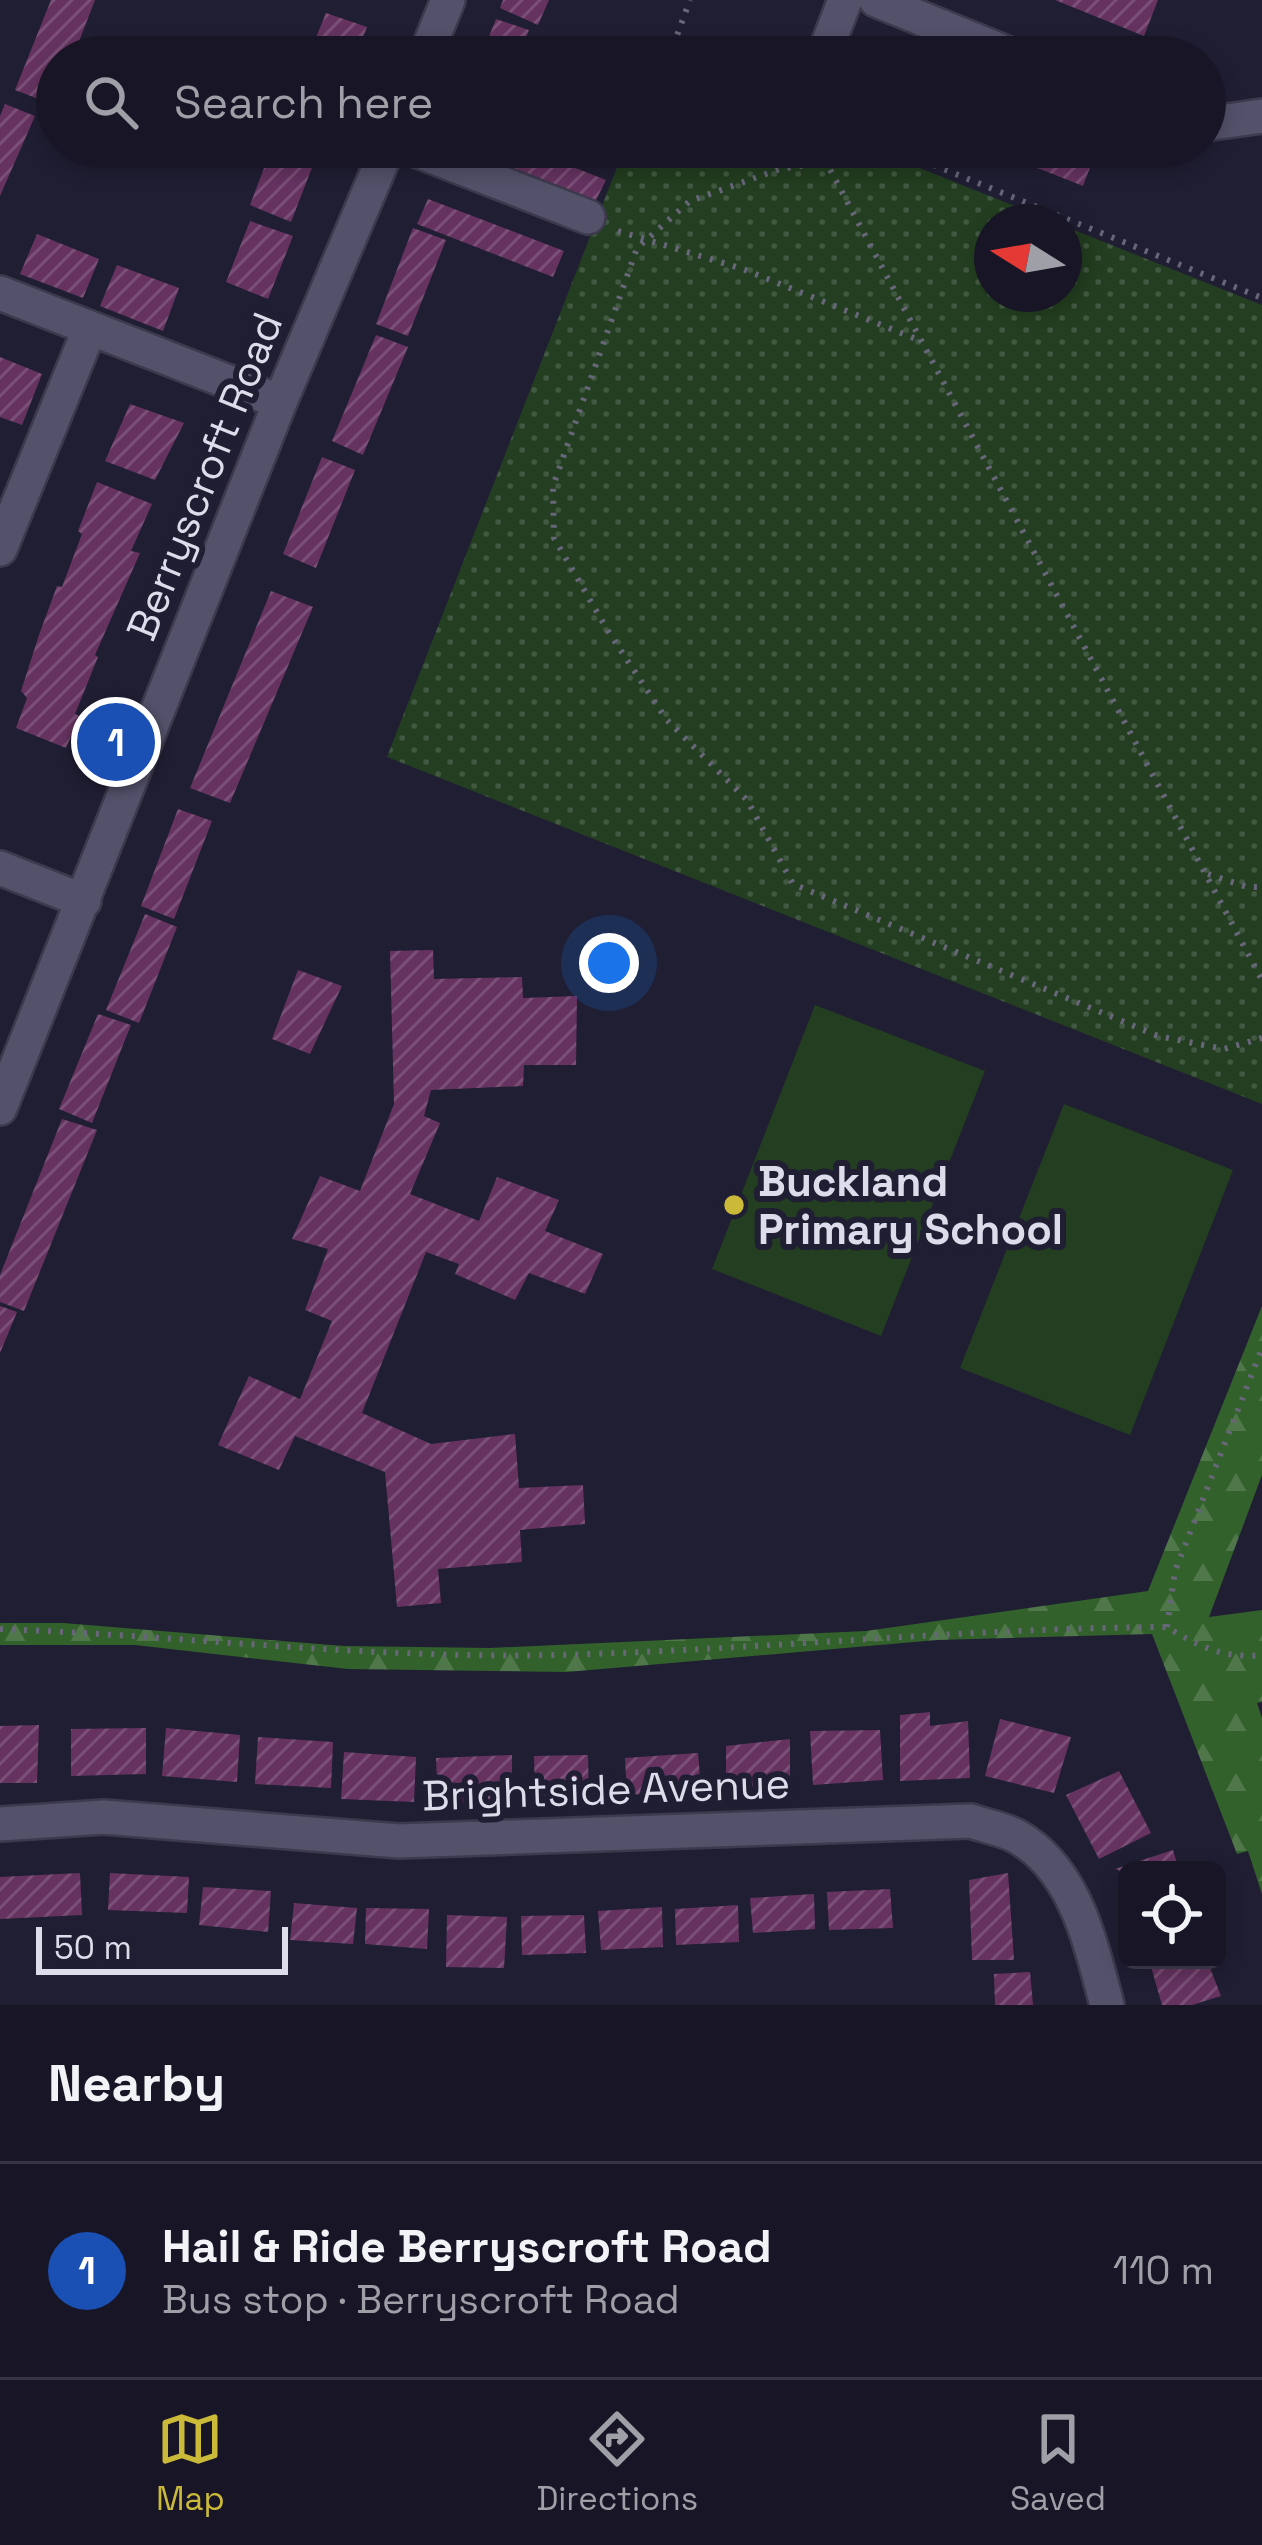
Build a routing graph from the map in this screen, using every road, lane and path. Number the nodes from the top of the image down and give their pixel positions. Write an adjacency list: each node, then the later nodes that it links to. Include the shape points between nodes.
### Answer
1 (448, 0): 5 (street)
2 (690, 0): 6 (path)
3 (845, 0): 7 (street)
4 (876, 0): 8 (street)
5 (433, 36)
6 (676, 36)
7 (831, 36)
8 (964, 36)
9 (1262, 116): 10 (street)
10 (1226, 121)
11 (379, 168): 22 (street, Berryscroft Road)
12 (461, 168): 16 (street)
13 (787, 168): 17 (path, via 690,201)
14 (829, 168): 21 (path)
15 (941, 168): 19 (path)
16 (588, 218): 17 (path)
17 (646, 242): 21 (path, via 743,268); 29 (path, via 553,486 554,538 666,719 747,800 794,884 1158,1036 1224,1049)
18 (0, 293): 20 (street)
19 (1262, 298)
20 (90, 328): 22 (street); 23 (street)
21 (922, 342): 25 (path)
22 (280, 402): 27 (street, Berryscroft Road)
23 (0, 549)
24 (0, 868): 27 (street)
25 (1205, 872): 26 (path); 28 (path)
26 (1262, 887)
27 (84, 901): 30 (street, Berryscroft Road)
28 (1262, 980)
29 (1262, 1038)
30 (0, 1108)
31 (1262, 1348): 32 (path, via 1175,1571)
32 (1167, 1627): 33 (path, via 1025,1627 556,1655 347,1653); 34 (path, via 1235,1658)
33 (0, 1629)
34 (1262, 1655)
35 (0, 1824): 36 (street, Brightside Avenue, via 104,1817 399,1841 971,1821 1017,1837 1056,1873 1085,1922)
36 (1108, 2005)

